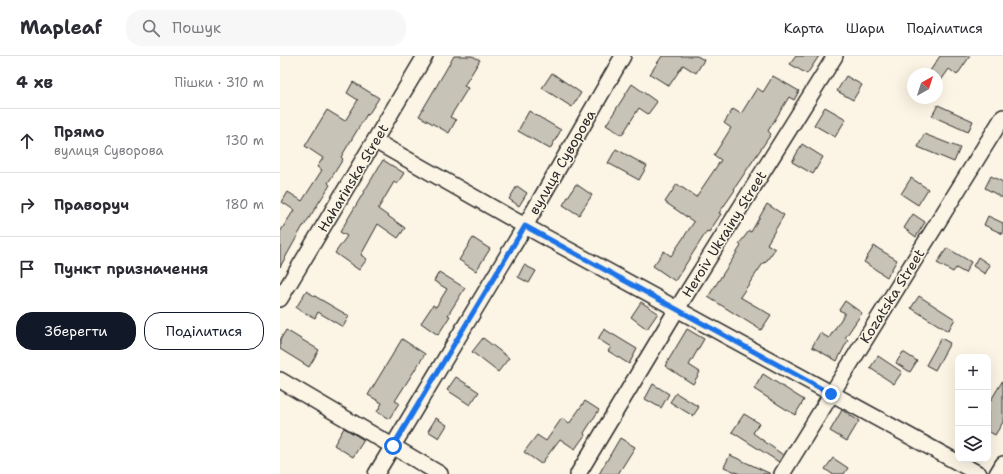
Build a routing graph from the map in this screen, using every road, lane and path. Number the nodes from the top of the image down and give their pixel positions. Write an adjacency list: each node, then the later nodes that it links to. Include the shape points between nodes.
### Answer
1 (425, 56): 5 (street, Haharinska Street)
2 (623, 56): 6 (street, вулиця Суворова)
3 (835, 56): 8 (street, Heroiv Ukrainy Street)
4 (1003, 117): 10 (street, Kozatska Street)
5 (375, 141): 6 (street); 7 (street, Haharinska Street)
6 (525, 226): 8 (street); 11 (street, вулиця Суворова)
7 (280, 299)
8 (677, 309): 10 (street); 15 (street, Heroiv Ukrainy Street)
9 (280, 380): 11 (street)
10 (831, 394): 16 (street, Kozatska Street); 17 (street)
11 (393, 446): 13 (street, вулиця Суворова); 14 (street)
12 (1003, 464): 18 (street)
13 (376, 474)
14 (440, 474)
15 (578, 474)
16 (782, 474)
17 (979, 474)
18 (997, 474)

